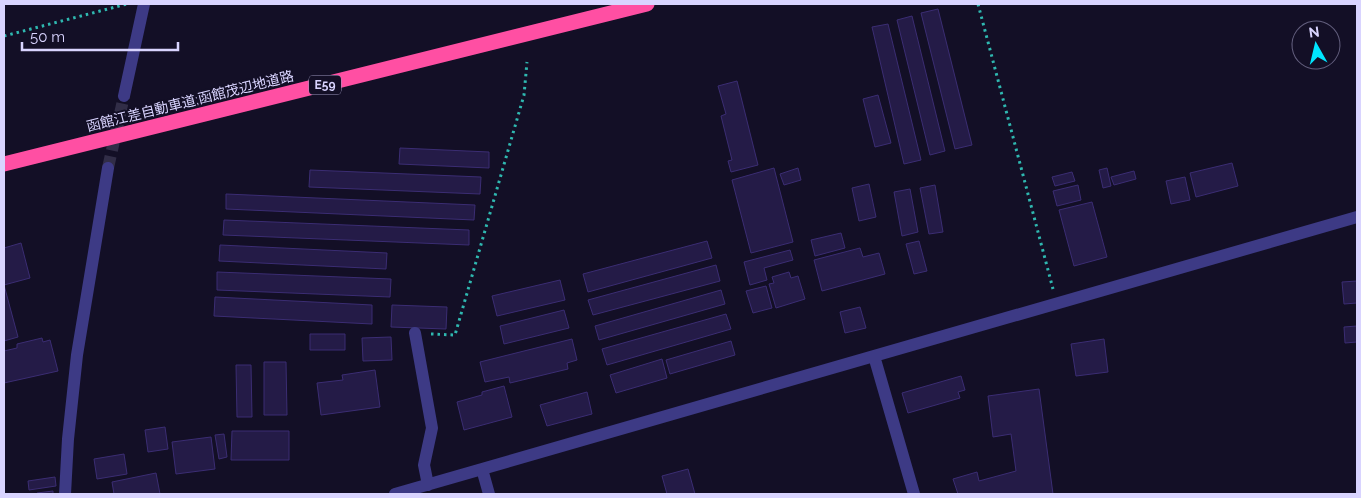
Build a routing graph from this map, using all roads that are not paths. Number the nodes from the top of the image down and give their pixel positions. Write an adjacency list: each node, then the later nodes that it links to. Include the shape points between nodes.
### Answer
1 (144, 4): 3 (street)
2 (647, 4): 4 (highway, 函館江差自動車道;函館茂辺地道路 / E59)
3 (124, 96)
4 (4, 164)
5 (108, 168): 11 (street, via 77,355)
6 (1357, 217): 8 (street)
7 (415, 333): 10 (street, via 432,428 424,464)
8 (874, 356): 9 (street); 14 (street)
9 (482, 469): 10 (street); 13 (street)
10 (428, 485): 12 (street)
11 (65, 494)
12 (395, 494)
13 (490, 494)
14 (914, 494)

